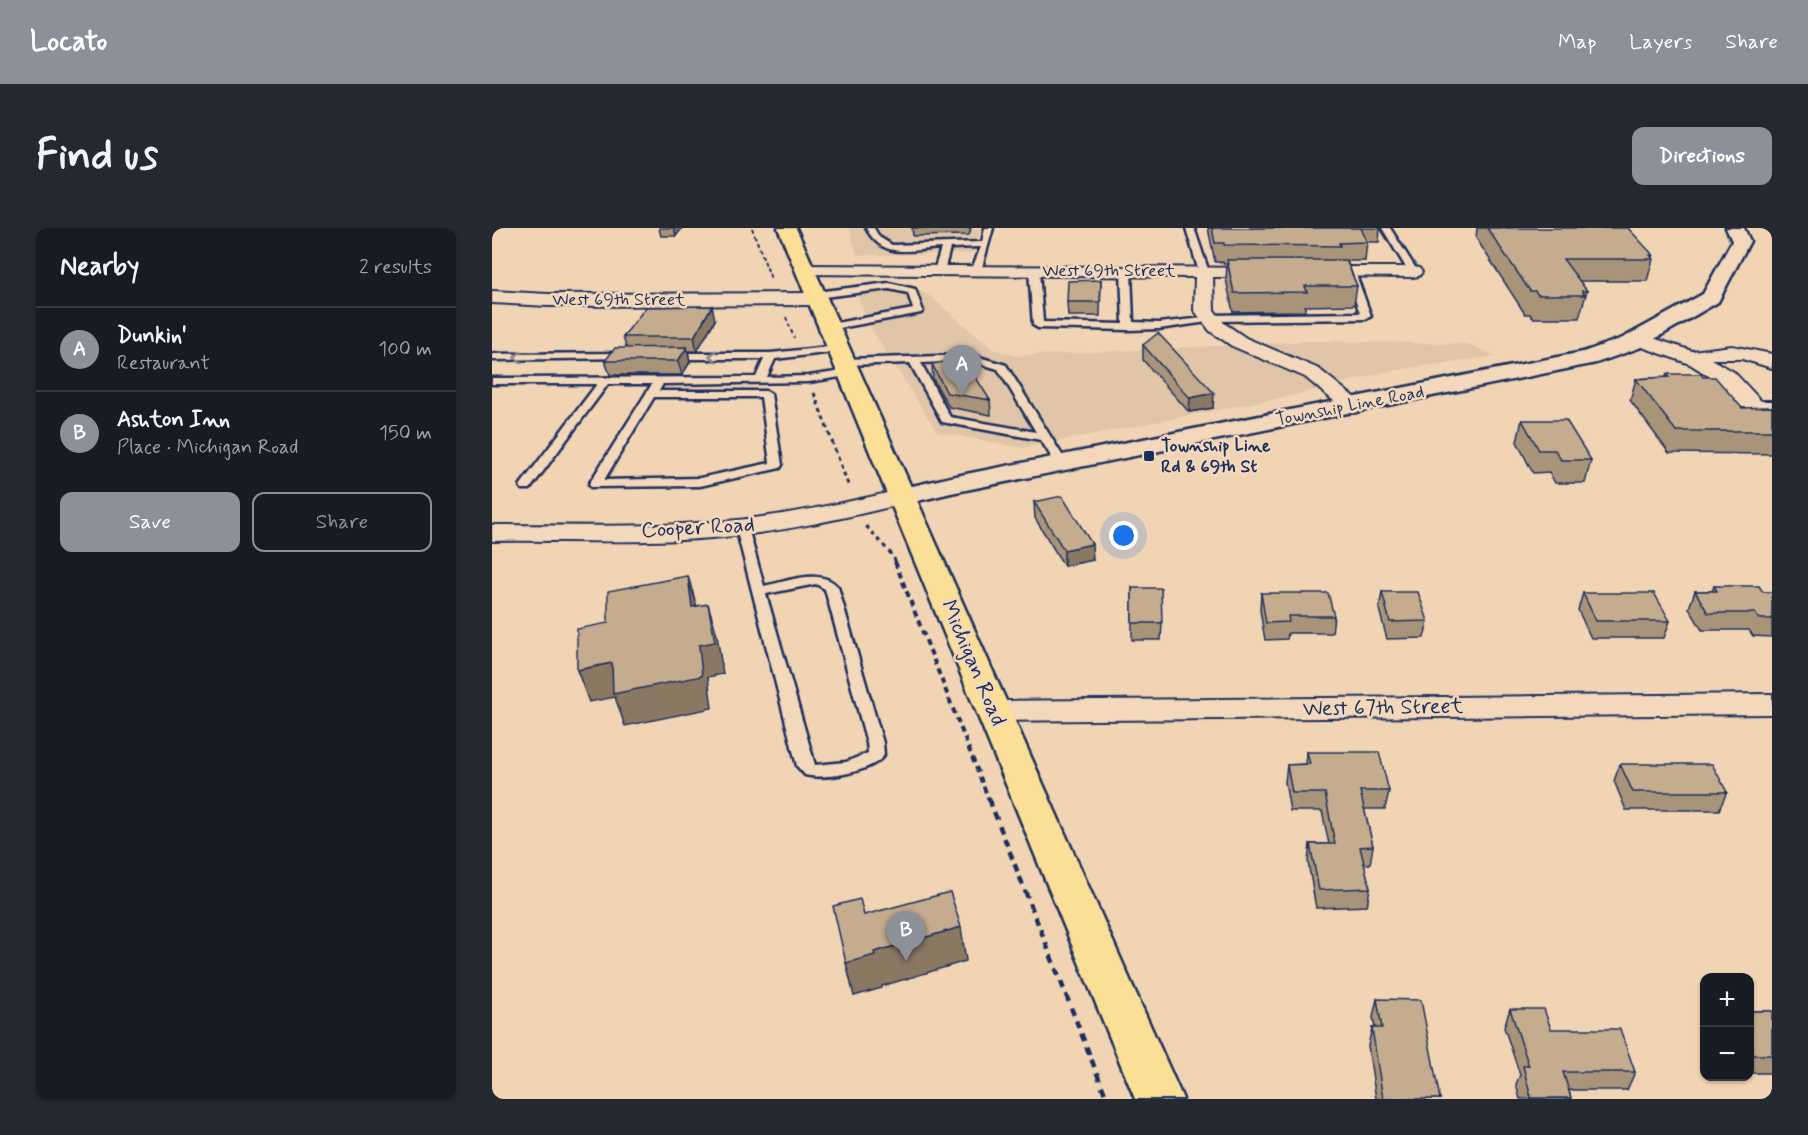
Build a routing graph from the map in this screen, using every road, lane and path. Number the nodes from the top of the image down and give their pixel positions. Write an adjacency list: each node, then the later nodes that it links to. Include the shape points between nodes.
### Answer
1 (787, 228): 9 (main road, Michigan Road)
2 (870, 228): 8 (lane, via 876,239 890,248)
3 (989, 228): 7 (lane)
4 (1190, 228): 14 (lane)
5 (1386, 228): 16 (lane)
6 (1735, 228): 23 (main road, Township Line Road, via 1741,241 1711,298)
7 (986, 244): 8 (lane); 11 (lane)
8 (946, 247): 10 (lane)
9 (805, 270): 17 (street, West 69th Street); 19 (main road, Michigan Road)
10 (939, 271): 11 (street, West 69th Street); 17 (street, West 69th Street)
11 (976, 271): 12 (street, West 69th Street)
12 (1034, 271): 13 (street, West 69th Street); 21 (lane, via 1038,325)
13 (1126, 271): 14 (street, West 69th Street); 21 (lane)
14 (1204, 272): 15 (street, West 69th Street); 20 (street, via 1203,305)
15 (1350, 272): 16 (street, West 69th Street); 20 (lane, via 1366,316)
16 (1413, 272)
17 (885, 278): 19 (lane); 22 (lane, via 912,291 918,311)
18 (492, 297): 19 (street, West 69th Street, via 548,300)
19 (817, 297): 22 (main road, Michigan Road)
20 (1209, 319): 21 (lane, via 1159,326); 35 (street, via 1239,342 1312,373)
21 (1128, 325)
22 (829, 327): 28 (main road, Michigan Road)
23 (1638, 339): 26 (street); 35 (main road, Township Line Road, via 1578,360)
24 (771, 356): 25 (lane, one-way to 25); 28 (lane); 31 (lane)
25 (492, 357)
26 (1690, 358): 29 (street, via 1712,352 1735,352 1758,354); 36 (street, via 1726,377 1755,408)
27 (914, 360): 28 (lane); 37 (lane, via 946,420); 37 (lane, via 972,357 1002,366)
28 (844, 361): 31 (lane, via 809,379); 40 (main road, Michigan Road)
29 (1772, 362)
30 (660, 380): 31 (lane); 33 (lane); 34 (lane)
31 (760, 380)
32 (492, 381): 33 (lane)
33 (605, 381): 39 (lane)
34 (651, 394): 34 (lane, via 595,484 700,482 776,465 766,394)
35 (1354, 406): 38 (main road, Township Line Road)
36 (1772, 408)
37 (1045, 437): 38 (lane)
38 (1061, 463): 40 (main road, Township Line Road)
39 (526, 486)
40 (901, 497): 42 (street, Cooper Road); 46 (main road, Michigan Road)
41 (862, 522): 47 (path, via 893,556)
42 (742, 528): 43 (street, Cooper Road); 44 (lane)
43 (492, 533)
44 (758, 591): 44 (lane, via 805,766 811,771 826,771 871,761 876,755 876,743 831,587 817,580)
45 (1772, 704): 46 (street, West 67th Street)
46 (994, 711): 48 (main road, Michigan Road)
47 (1107, 1099)
48 (1159, 1099)

